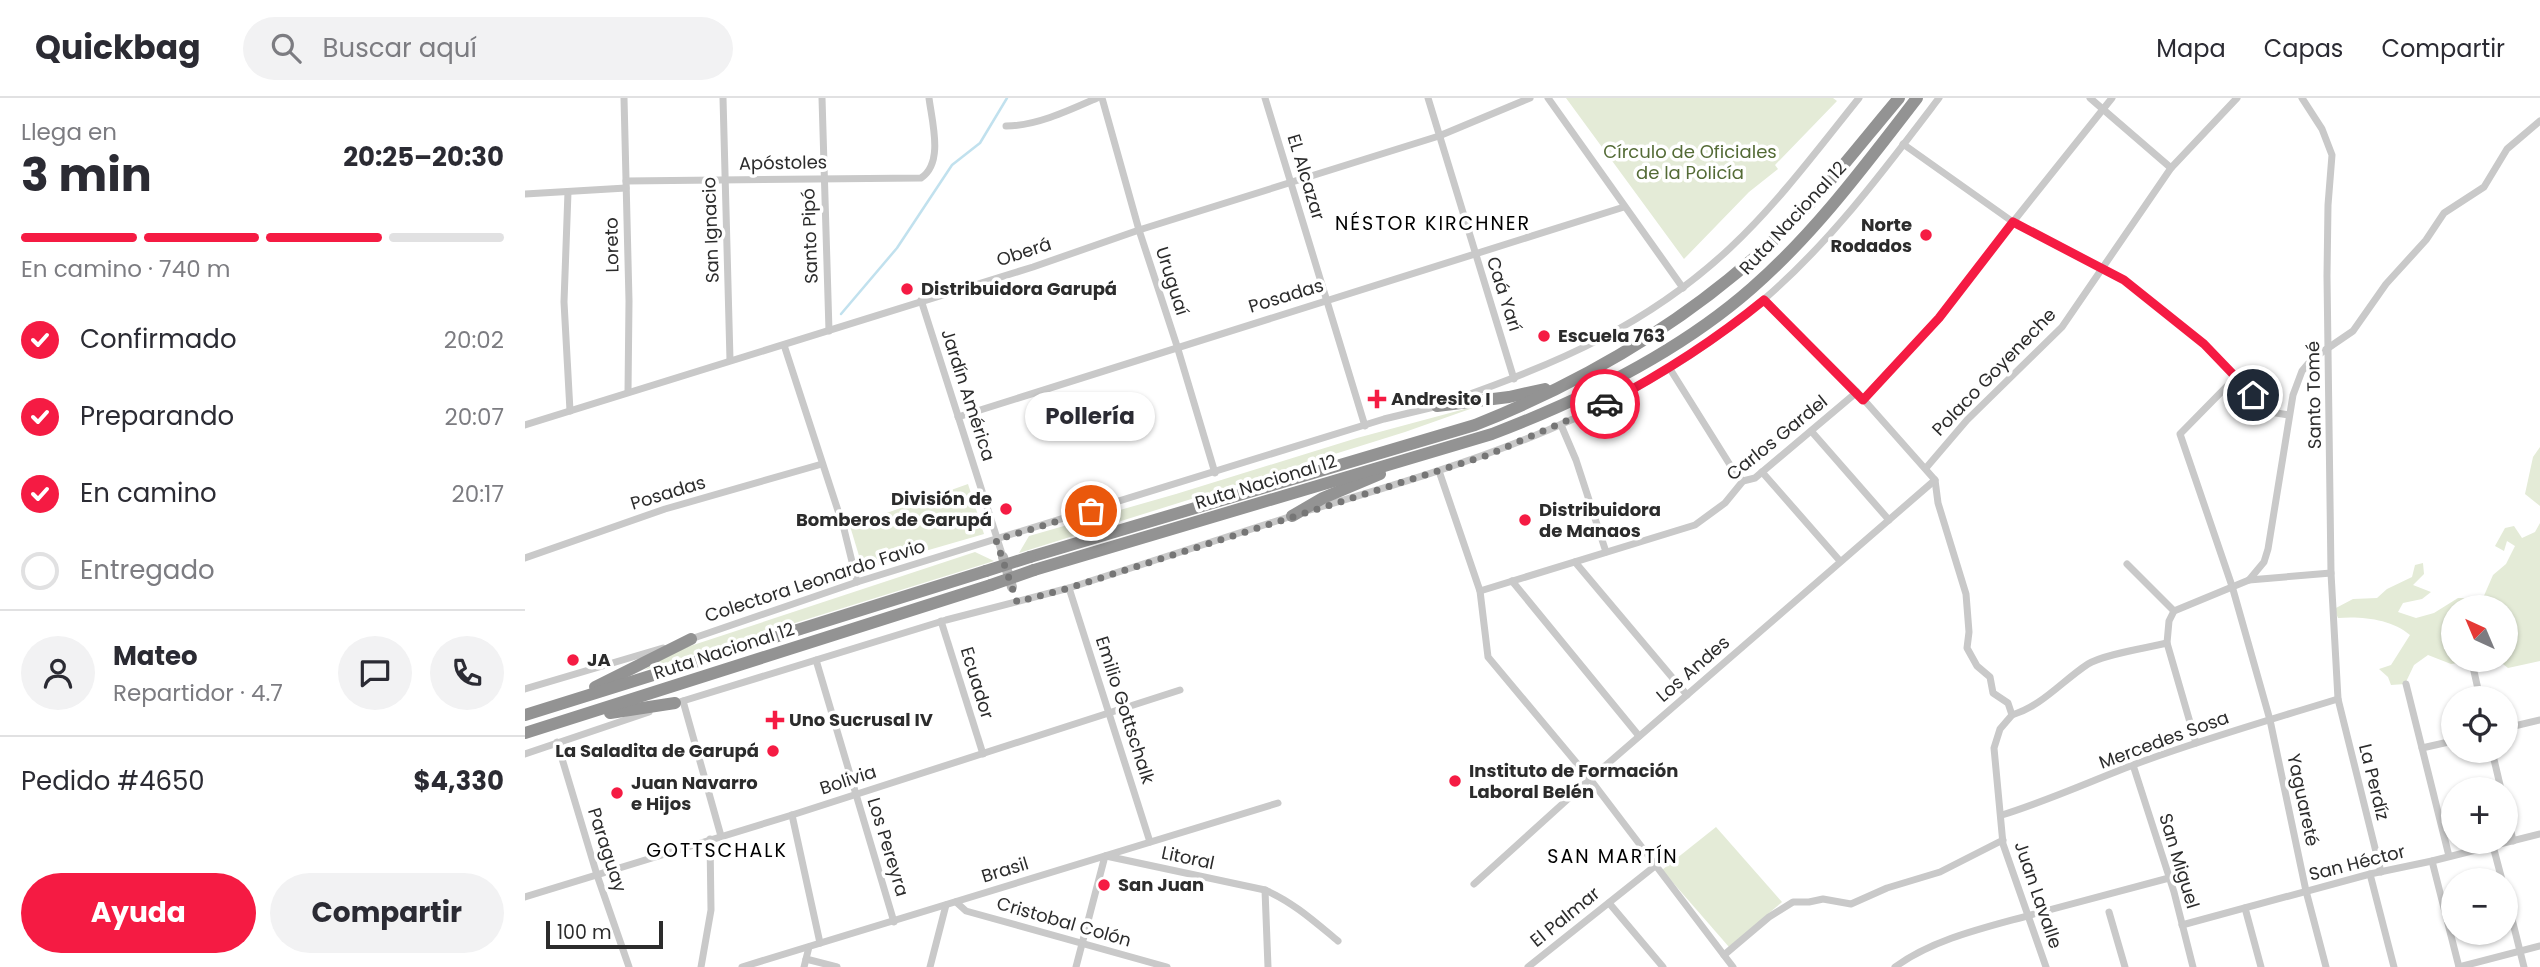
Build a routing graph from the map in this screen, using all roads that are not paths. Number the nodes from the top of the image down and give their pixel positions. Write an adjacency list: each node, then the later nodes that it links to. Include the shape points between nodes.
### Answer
1 (624, 98): 29 (street, Loreto)
2 (723, 98): 27 (street, San Ignacio)
3 (822, 98): 26 (street, Santo Pipó)
4 (929, 98): 26 (street, Apóstoles, via 934,163 929,173 921,178)
5 (1100, 98): 21 (street); 34 (street, Uruguaí)
6 (1265, 98): 28 (street, EL Alcazar)
7 (1427, 98): 22 (street, Caá Yarí)
8 (1529, 98): 22 (street, Oberá)
9 (1548, 98): 32 (street)
10 (1859, 98): 37 (street, via 1783,194)
11 (1899, 98): 49 (highway, Ruta Nacional 12, via 1778,236 1720,289 1664,328)
12 (1917, 98): 23 (highway, Ruta Nacional 12)
13 (1926, 98): 23 (highway)
14 (1939, 98): 24 (street)
15 (2090, 98): 19 (street)
16 (2112, 98): 19 (street)
17 (2237, 98): 25 (street, Polaco Goyeneche)
18 (2302, 98): 44 (street, Santo Tomé, via 2332,155 2327,216)
19 (2103, 109): 25 (street); 33 (street)
20 (2540, 121): 44 (street, via 2507,149 2484,187 2444,213 2353,331)
21 (1006, 126)
22 (1439, 136): 28 (street, Oberá); 35 (street, Caá Yarí)
23 (1882, 143): 61 (highway, Ruta Nacional 12, via 1794,247 1752,288 1676,344 1622,376 1529,420)
24 (1903, 144): 33 (street); 40 (street, via 1814,252)
25 (2171, 168): 36 (street, Polaco Goyeneche)
26 (825, 178): 27 (street, Apóstoles); 41 (street, Santo Pipó)
27 (726, 181): 29 (street, Apóstoles); 45 (street, San Ignacio)
28 (1291, 182): 34 (street, Oberá); 39 (street, EL Alcazar)
29 (626, 184): 30 (street, Apóstoles); 50 (street, Loreto)
30 (568, 192): 31 (street, Apóstoles); 54 (street, via 564,302)
31 (525, 194)
32 (1625, 207): 35 (street, Posadas); 37 (street)
33 (2013, 222): 36 (street); 52 (street, via 1939,318)
34 (1139, 230): 38 (street, Oberá); 43 (street, Uruguaí)
35 (1474, 254): 39 (street, Posadas); 48 (street, Caá Yarí)
36 (2102, 270): 47 (street, via 2152,301); 63 (street, Polaco Goyeneche, via 2062,327 1967,420)
37 (1683, 288): 48 (street, via 1583,350)
38 (921, 300): 41 (street, Oberá); 56 (street, Jardín América)
39 (1327, 300): 43 (street, Posadas); 59 (street, EL Alcazar)
40 (1764, 300): 46 (street); 51 (street)
41 (829, 331): 42 (street, Oberá)
42 (784, 345): 45 (street, Oberá); 62 (street)
43 (1177, 346): 56 (street, Posadas); 66 (street, Uruguaí)
44 (2330, 349): 55 (street, via 2302,371); 78 (street, Santo Tomé)
45 (730, 360): 50 (street, Oberá)
46 (1669, 369): 58 (street); 67 (street)
47 (2236, 377): 55 (street, via 2270,412); 82 (street, Yaguareté, via 2180,434)
48 (1514, 379): 53 (street, Colectora Leonardo Favio)
49 (1569, 382): 53 (highway, via 1509,397); 98 (highway, Ruta Nacional 12, bridge, via 1475,425 1030,557)
50 (628, 392): 54 (street, Oberá)
51 (1857, 393): 52 (street); 60 (street, Carlos Gardel)
52 (1863, 400): 63 (street)
53 (1437, 406): 59 (street, Colectora Leonardo Favio)
54 (570, 411): 57 (street, Oberá)
55 (2289, 415): 79 (street, via 2268,549)
56 (958, 417): 71 (street, Jardín América)
57 (525, 425)
58 (1561, 425): 64 (street); 72 (street)
59 (1365, 426): 66 (street, Colectora Leonardo Favio)
60 (1812, 432): 65 (street, Carlos Gardel); 70 (street)
61 (1434, 450): 69 (highway); 102 (highway, Ruta Nacional 12, bridge, via 1034,570)
62 (822, 464): 74 (street, Posadas, via 665,509); 81 (street)
63 (1926, 468): 68 (street)
64 (1439, 471): 69 (street); 85 (street)
65 (1762, 472): 67 (street, Carlos Gardel); 75 (street)
66 (1215, 473): 71 (street, Colectora Leonardo Favio)
67 (1743, 481): 72 (street, Carlos Gardel, via 1725,503 1695,525)
68 (1935, 481): 70 (street, Los Andes); 101 (street, via 1966,594 1967,649)
69 (1292, 516): 84 (street)
70 (1889, 520): 75 (street, Los Andes)
71 (996, 540): 73 (street, Jardín América); 81 (street, Colectora Leonardo Favio)
72 (1606, 552): 76 (street, Carlos Gardel)
73 (1003, 557): 83 (street)
74 (525, 558)
75 (1840, 561): 95 (street, Los Andes)
76 (1575, 562): 80 (street, Carlos Gardel); 95 (street)
77 (2127, 564): 87 (street)
78 (2331, 573): 79 (street); 96 (street, Santo Tomé)
79 (2249, 580): 82 (street)
80 (1512, 581): 85 (street, Carlos Gardel); 107 (street)
81 (857, 582): 89 (street, Colectora Leonardo Favio)
82 (2232, 586): 87 (street); 103 (street, Yaguareté)
83 (1012, 587): 86 (street)
84 (1069, 588): 86 (street); 99 (street, Emilio Gottschalk)
85 (1480, 590): 115 (street, via 1488,657)
86 (1017, 602): 88 (street)
87 (2174, 611): 90 (street)
88 (941, 621): 91 (street); 113 (street, Ecuador)
89 (691, 639): 93 (street, Colectora Leonardo Favio); 98 (highway)
90 (2167, 643): 101 (street, via 2091,662 2038,703); 109 (street)
91 (816, 660): 97 (street); 116 (street, Los Pereyra)
92 (2406, 684): 111 (street)
93 (525, 689)
94 (1180, 690): 99 (street, Bolivia)
95 (1687, 695): 107 (street, Los Andes)
96 (2338, 699): 103 (street, Mercedes Sosa); 131 (street, La Perdíz)
97 (679, 702): 102 (highway); 108 (street); 121 (street)
98 (562, 704): 100 (highway, Ruta Nacional 12)
99 (1110, 713): 113 (street, Bolivia); 125 (street, Emilio Gottschalk)
100 (525, 715)
101 (2012, 715): 119 (street, Juan Lavalle, via 2000,729 1994,748)
102 (575, 718): 106 (highway, Ruta Nacional 12)
103 (2270, 720): 109 (street, Mercedes Sosa); 137 (street, Yaguareté)
104 (2540, 720): 105 (street)
105 (2518, 725)
106 (525, 733)
107 (1639, 736): 115 (street, Los Andes)
108 (557, 742): 112 (street); 133 (street, Paraguay)
109 (2196, 743): 114 (street, Mercedes Sosa)
110 (2441, 744): 111 (street)
111 (2422, 748): 128 (street)
112 (525, 754)
113 (983, 754): 116 (street, Bolivia)
114 (2133, 765): 119 (street, Mercedes Sosa); 134 (street, San Miguel)
115 (1590, 779): 130 (street); 135 (street, Los Andes)
116 (855, 794): 118 (street, Bolivia); 145 (street, Los Pereyra)
117 (1277, 803): 125 (street, Brasil)
118 (792, 815): 121 (street, Bolivia); 148 (street)
119 (2002, 815): 123 (street, Juan Lavalle)
120 (2540, 834): 124 (street, San Héctor)
121 (721, 835): 122 (street, Bolivia)
122 (710, 839): 133 (street, Bolivia); 158 (street, via 711,911)
123 (2003, 840): 144 (street, Juan Lavalle); 154 (street, via 1940,872 1851,904 1823,899 1793,902)
124 (2518, 840)
125 (1150, 842): 127 (street, Brasil)
126 (2458, 854): 128 (street, San Héctor)
127 (1105, 856): 136 (street, Litoral); 139 (street, Brasil); 149 (street)
128 (2449, 856): 129 (street, San Héctor)
129 (2432, 861): 131 (street, San Héctor); 174 (street)
130 (1655, 866): 140 (street, El Palmar); 154 (street)
131 (2381, 872): 132 (street, San Héctor)
132 (2370, 874): 137 (street, San Héctor); 173 (street)
133 (597, 875): 138 (street, Bolivia); 157 (street, Paraguay)
134 (2169, 878): 144 (street); 146 (street, San Miguel)
135 (1474, 884)
136 (1265, 890): 147 (street, Litoral, via 1298,908); 164 (street)
137 (2306, 891): 142 (street, San Héctor); 172 (street, Yaguareté)
138 (525, 897)
139 (956, 902): 141 (street, Brasil); 149 (street, Cristobal Colón, via 966,911)
140 (1609, 902): 165 (street, El Palmar); 166 (street)
141 (946, 905): 145 (street, Brasil); 161 (street)
142 (2245, 908): 146 (street, San Héctor); 171 (street)
143 (2109, 912): 169 (street)
144 (2029, 915): 167 (street, via 1945,941); 168 (street, Juan Lavalle)
145 (894, 922): 148 (street, Brasil)
146 (2182, 925): 170 (street, San Miguel)
147 (1338, 941)
148 (820, 943): 152 (street, Brasil)
149 (1082, 943): 162 (street); 163 (street, Cristobal Colón)
150 (2518, 943): 153 (street)
151 (2540, 946): 153 (street)
152 (809, 947): 155 (street); 159 (street, Brasil)
153 (2520, 951): 174 (street); 175 (street)
154 (1724, 955): 156 (street)
155 (805, 963): 160 (street)
156 (1729, 966)
157 (629, 967)
158 (701, 967)
159 (741, 967)
160 (837, 967)
161 (930, 967)
162 (1076, 967)
163 (1167, 967)
164 (1268, 967)
165 (1528, 967)
166 (1663, 967)
167 (1895, 967)
168 (2046, 967)
169 (2125, 967)
170 (2193, 967)
171 (2261, 967)
172 (2326, 967)
173 (2394, 967)
174 (2459, 967)
175 (2524, 967)

